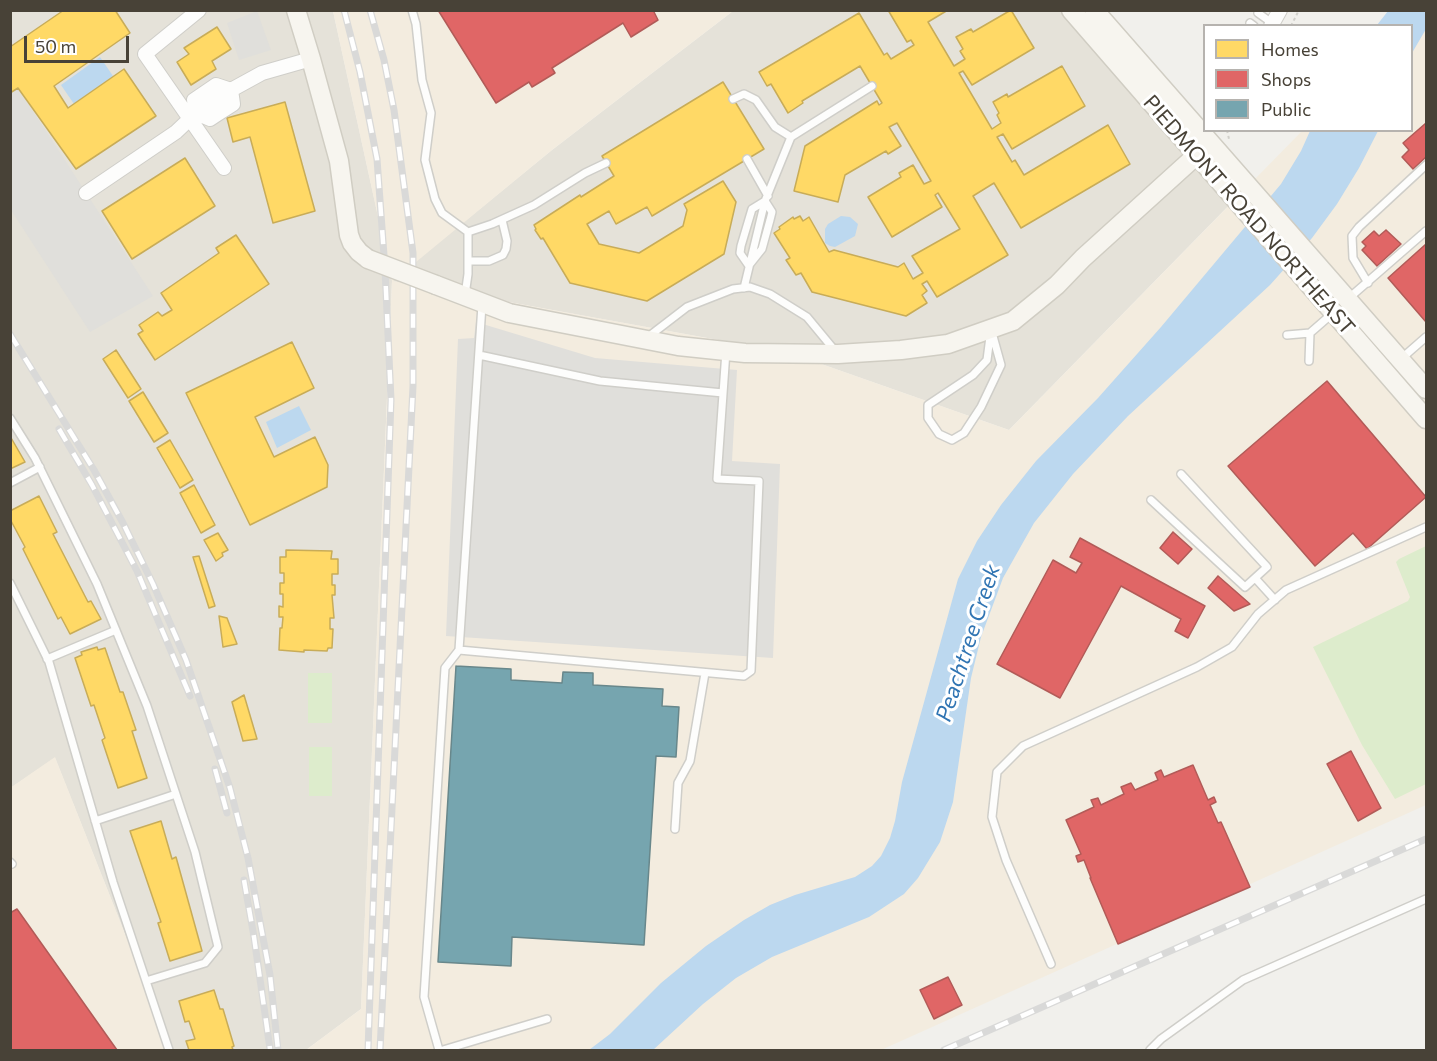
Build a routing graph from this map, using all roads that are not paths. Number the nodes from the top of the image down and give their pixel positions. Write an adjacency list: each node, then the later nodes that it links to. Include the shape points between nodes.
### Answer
1 (199, 10): 13 (street, via 145,54)
2 (296, 10): 9 (main road)
3 (412, 10): 25 (lane, via 431,113 425,160 442,213)
4 (1071, 10): 15 (main road, PIEDMONT ROAD NORTHEAST)
5 (1094, 10): 15 (main road, PIEDMONT ROAD NORTHEAST)
6 (1280, 10): 8 (street)
7 (1258, 13): 8 (lane)
8 (1272, 24)
9 (312, 59): 11 (street, via 262,73); 30 (main road, bridge, via 339,161 349,235 359,252 368,259)
10 (872, 86): 14 (lane)
11 (231, 90): 13 (street, via 216,85 194,100); 13 (street, via 233,104 210,119)
12 (733, 99): 14 (lane, via 744,94 756,100 776,127)
13 (193, 116): 19 (street); 21 (street, via 176,132)
14 (791, 137): 22 (lane)
15 (1207, 143): 20 (main road, PIEDMONT ROAD NORTHEAST); 34 (main road, via 1057,285 1013,321)
16 (747, 159): 22 (lane)
17 (606, 163): 23 (lane)
18 (1426, 165): 28 (lane, via 1352,236 1353,258)
19 (224, 168)
20 (1228, 178): 31 (main road, PIEDMONT ROAD NORTHEAST); 33 (main road, PIEDMONT ROAD NORTHEAST)
21 (86, 193)
22 (766, 198): 27 (lane); 27 (lane, via 752,209 741,246 740,253)
23 (502, 219): 25 (lane); 26 (lane, via 507,241 503,255 489,261)
24 (1426, 231): 28 (lane)
25 (468, 232): 26 (lane)
26 (468, 261): 30 (lane)
27 (749, 266): 29 (lane)
28 (1368, 283): 31 (lane)
29 (744, 288): 38 (lane, via 687,307); 40 (lane, via 771,294 807,317)
30 (465, 296): 32 (main road)
31 (1347, 300): 42 (main road, PIEDMONT ROAD NORTHEAST)
32 (482, 302): 38 (main road, via 509,312); 41 (lane)
33 (1333, 313): 35 (lane); 47 (main road, PIEDMONT ROAD NORTHEAST)
34 (991, 329): 34 (lane, via 987,360 973,375 928,405 928,418 939,434 952,440 964,433 981,407 1001,365); 40 (main road, via 948,344)
35 (1310, 333): 36 (lane); 43 (lane)
36 (1287, 335)
37 (1426, 337): 42 (lane)
38 (645, 340): 39 (main road)
39 (726, 351): 40 (main road); 45 (lane)
40 (838, 354)
41 (479, 355): 45 (lane, via 600,381); 57 (lane)
42 (1400, 359): 44 (main road, PIEDMONT ROAD NORTHEAST)
43 (1309, 361)
44 (1426, 389)
45 (723, 393): 59 (lane, via 717,479 759,481 751,671 744,676)
46 (10, 418): 48 (lane)
47 (1426, 419)
48 (40, 467): 50 (lane); 56 (lane)
49 (1181, 474): 53 (lane, via 1268,567)
50 (10, 483)
51 (1151, 500): 53 (lane, via 1245,587)
52 (1426, 527): 55 (lane, via 1286,590)
53 (1255, 578): 55 (lane)
54 (10, 583): 58 (lane)
55 (1275, 600): 64 (lane, via 1258,614 1232,647 1197,667 1023,746 997,771 992,817 1006,860)
56 (116, 630): 58 (lane); 60 (lane, via 147,706)
57 (459, 650): 59 (lane); 68 (lane, via 445,668 424,997)
58 (47, 659): 61 (lane)
59 (705, 673): 62 (lane, via 690,761 678,783)
60 (176, 794): 61 (lane); 65 (lane, via 218,947 205,963)
61 (95, 821): 65 (lane)
62 (675, 829)
63 (1426, 899): 69 (lane, via 1243,980)
64 (1051, 964)
65 (146, 981): 67 (lane)
66 (548, 1019): 68 (lane)
67 (169, 1050)
68 (441, 1050)
69 (1150, 1050)

